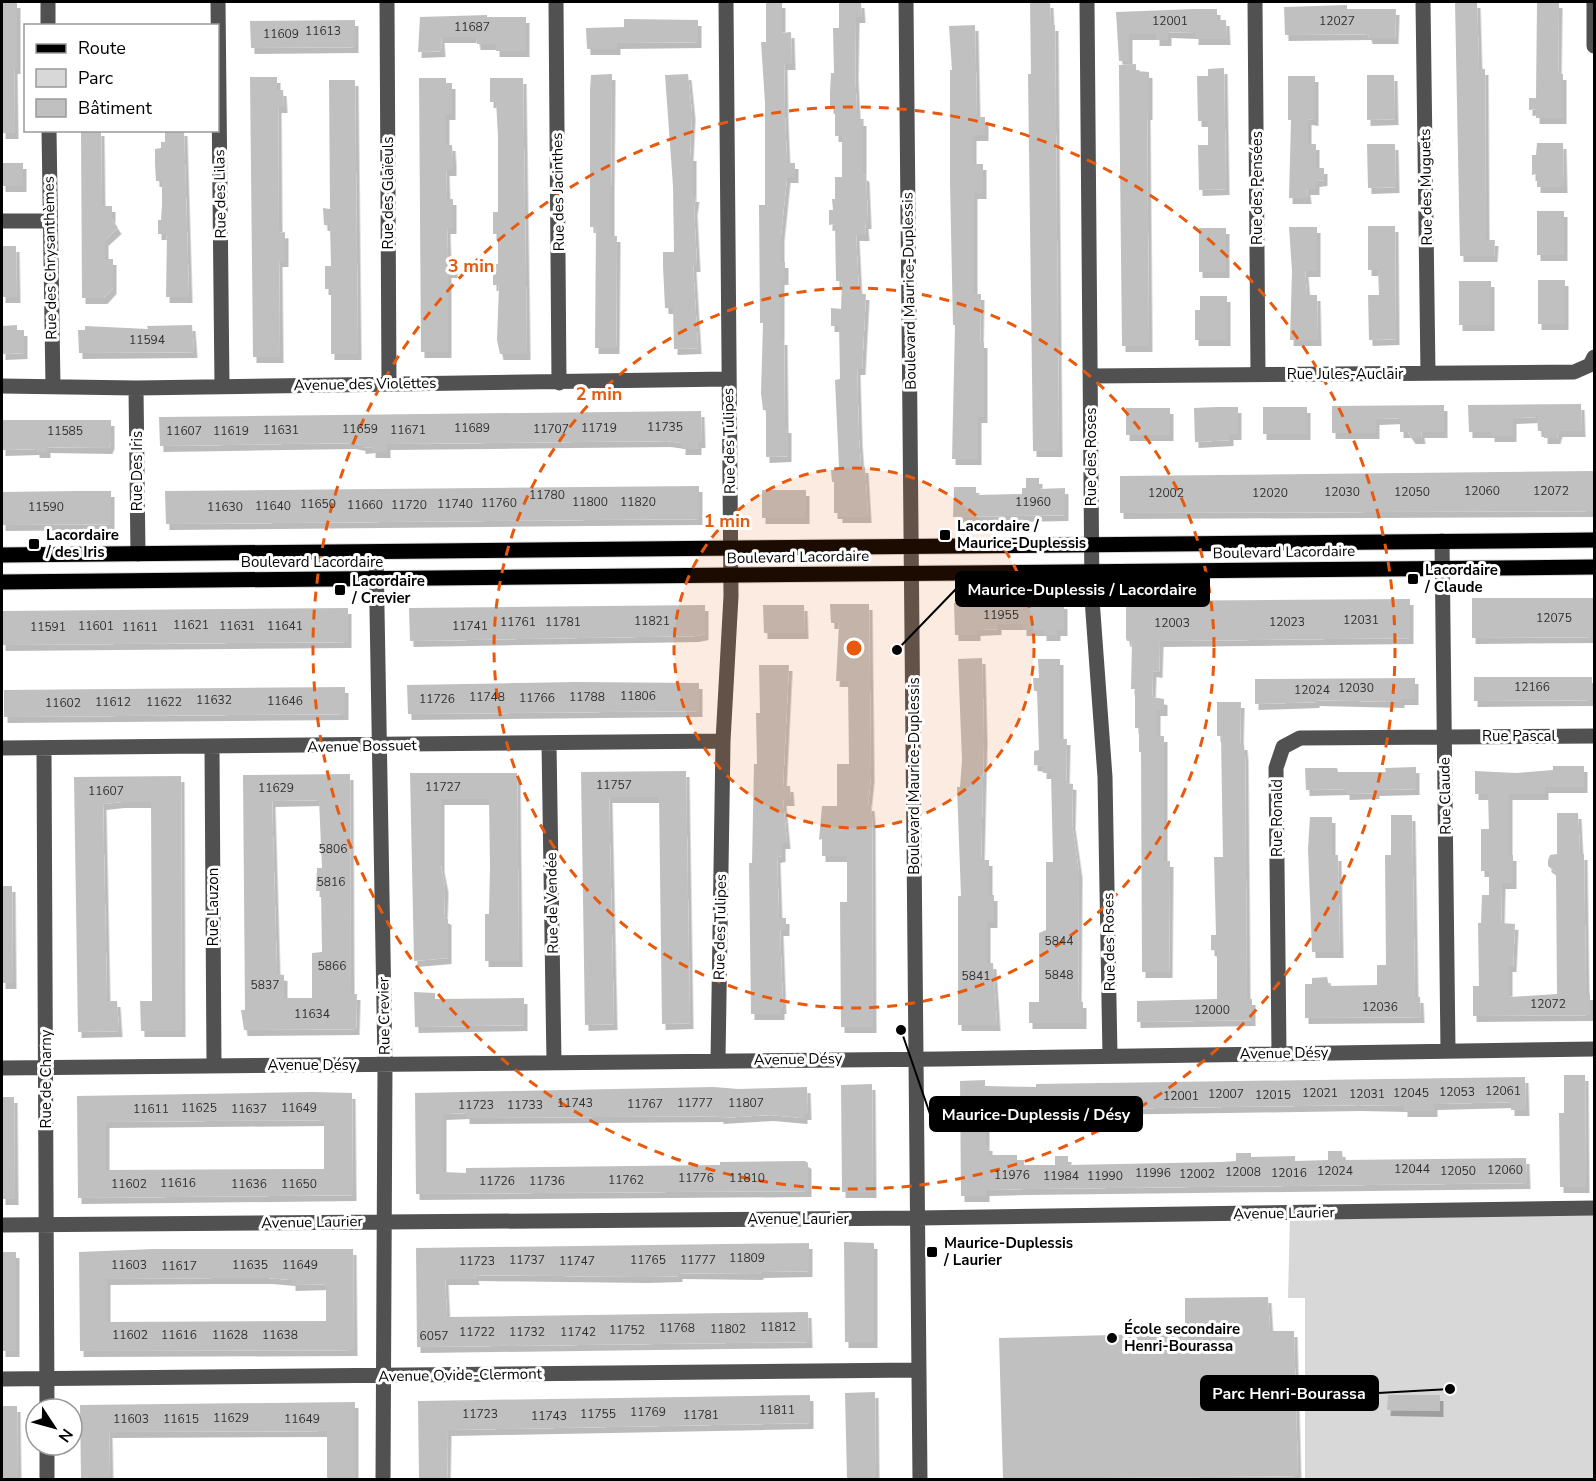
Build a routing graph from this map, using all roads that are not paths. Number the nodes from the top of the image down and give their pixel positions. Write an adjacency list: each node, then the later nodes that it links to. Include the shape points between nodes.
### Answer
1 (48, 2): 11 (street)
2 (218, 2): 12 (street, Rue des Lilas)
3 (387, 2): 24 (street, Rue des Glaïeuls)
4 (556, 2): 23 (street, Rue des Jacinthes)
5 (726, 2): 22 (street, Rue des Tulipes)
6 (906, 2): 33 (street, Boulevard Maurice-Duplessis)
7 (1087, 2): 21 (street, Rue des Roses)
8 (1255, 2): 20 (street, Rue des Pensées)
9 (1423, 2): 19 (street, Rue des Muguets)
10 (1594, 2): 13 (street)
11 (48, 24)
12 (218, 24)
13 (1594, 46)
14 (219, 98): 27 (street, Rue des Lilas)
15 (49, 132): 17 (street, Rue des Chrysanthèmes)
16 (2, 221): 17 (street)
17 (49, 221): 26 (street, Rue des Chrysanthèmes)
18 (1594, 357): 19 (street, Rue Jules-Auclair, via 1590,365 1574,372)
19 (1428, 373): 20 (street, Rue Jules-Auclair)
20 (1258, 374): 21 (street, Rue Jules-Auclair)
21 (1091, 376): 31 (street, Rue des Roses)
22 (728, 379): 23 (street, Avenue des Violettes); 32 (street, Rue des Tulipes)
23 (559, 383): 24 (street, Avenue des Violettes)
24 (389, 384): 27 (street, Avenue des Violettes)
25 (2, 386): 26 (street, Avenue des Violettes)
26 (52, 386): 28 (street, Avenue des Violettes)
27 (222, 386): 28 (street, Avenue des Violettes)
28 (136, 388): 35 (street, Rue Des Iris)
29 (1594, 540): 30 (main road, Boulevard Lacordaire)
30 (1442, 541): 31 (main road, Boulevard Lacordaire); 38 (street, Rue Claude)
31 (1092, 545): 33 (main road, Boulevard Lacordaire); 39 (street, Rue des Roses)
32 (731, 548): 33 (main road, Boulevard Lacordaire); 34 (main road, Boulevard Lacordaire); 41 (street, Rue des Tulipes)
33 (912, 548): 40 (street, Boulevard Maurice-Duplessis)
34 (376, 552): 35 (main road, Boulevard Lacordaire); 42 (street, Rue Crevier)
35 (138, 554): 36 (main road, Boulevard Lacordaire)
36 (2, 555)
37 (1594, 567): 38 (main road, Boulevard Lacordaire)
38 (1442, 568): 39 (main road, Boulevard Lacordaire); 44 (street, Rue Claude)
39 (1092, 573): 40 (main road, Boulevard Lacordaire); 55 (street, Rue des Roses, via 1105,777)
40 (912, 575): 41 (main road, Boulevard Lacordaire); 56 (street, Boulevard Maurice-Duplessis)
41 (730, 576): 42 (main road, Boulevard Lacordaire); 46 (street, Rue des Tulipes)
42 (378, 579): 43 (main road, Boulevard Lacordaire); 48 (street, Rue Crevier)
43 (2, 582)
44 (1444, 736): 45 (street, Rue Pascal); 53 (street, Rue Claude); 54 (street, Rue Ronald, via 1300,738 1284,747 1276,768)
45 (1594, 736)
46 (723, 741): 47 (street, Avenue Bossuet); 57 (street, Rue des Tulipes)
47 (549, 744): 48 (street, Avenue Bossuet); 58 (street, Rue de Vendée)
48 (381, 746): 51 (street, Avenue Bossuet); 60 (street, Rue Crevier)
49 (2, 748): 50 (street, Avenue Bossuet)
50 (44, 748): 51 (street, Avenue Bossuet); 61 (street, Rue de Charny)
51 (212, 748): 59 (street, Rue Lauzon)
52 (1594, 1049): 53 (street, Avenue Désy)
53 (1448, 1051): 54 (street, Avenue Désy)
54 (1279, 1053): 55 (street, Avenue Désy)
55 (1110, 1056): 56 (street, Avenue Désy)
56 (916, 1059): 57 (street, Avenue Désy); 64 (street, Boulevard Maurice-Duplessis)
57 (718, 1060): 58 (street, Avenue Désy)
58 (554, 1062): 60 (street, Avenue Désy)
59 (214, 1065): 60 (street, Avenue Désy); 61 (street, Avenue Désy)
60 (385, 1065): 65 (street, Rue Crevier)
61 (46, 1067): 62 (street, Avenue Désy); 66 (street, Rue de Charny)
62 (2, 1068)
63 (1594, 1208): 64 (street, Avenue Laurier)
64 (918, 1218): 65 (street, Avenue Laurier); 68 (street, Boulevard Maurice-Duplessis)
65 (384, 1221): 66 (street, Avenue Laurier); 69 (street, Rue Crevier)
66 (45, 1225): 67 (street, Avenue Laurier); 71 (street, Rue de Charny)
67 (2, 1226)
68 (918, 1370): 69 (street, Avenue Ovide-Clermont); 76 (street, Boulevard Maurice-Duplessis)
69 (384, 1376): 71 (street, Avenue Ovide-Clermont); 75 (street, Rue Crevier)
70 (2, 1379): 71 (street, Avenue Ovide-Clermont)
71 (47, 1379): 72 (street, Rue de Charny)
72 (47, 1397)
73 (47, 1457): 74 (street)
74 (46, 1479)
75 (383, 1479)
76 (920, 1479)

